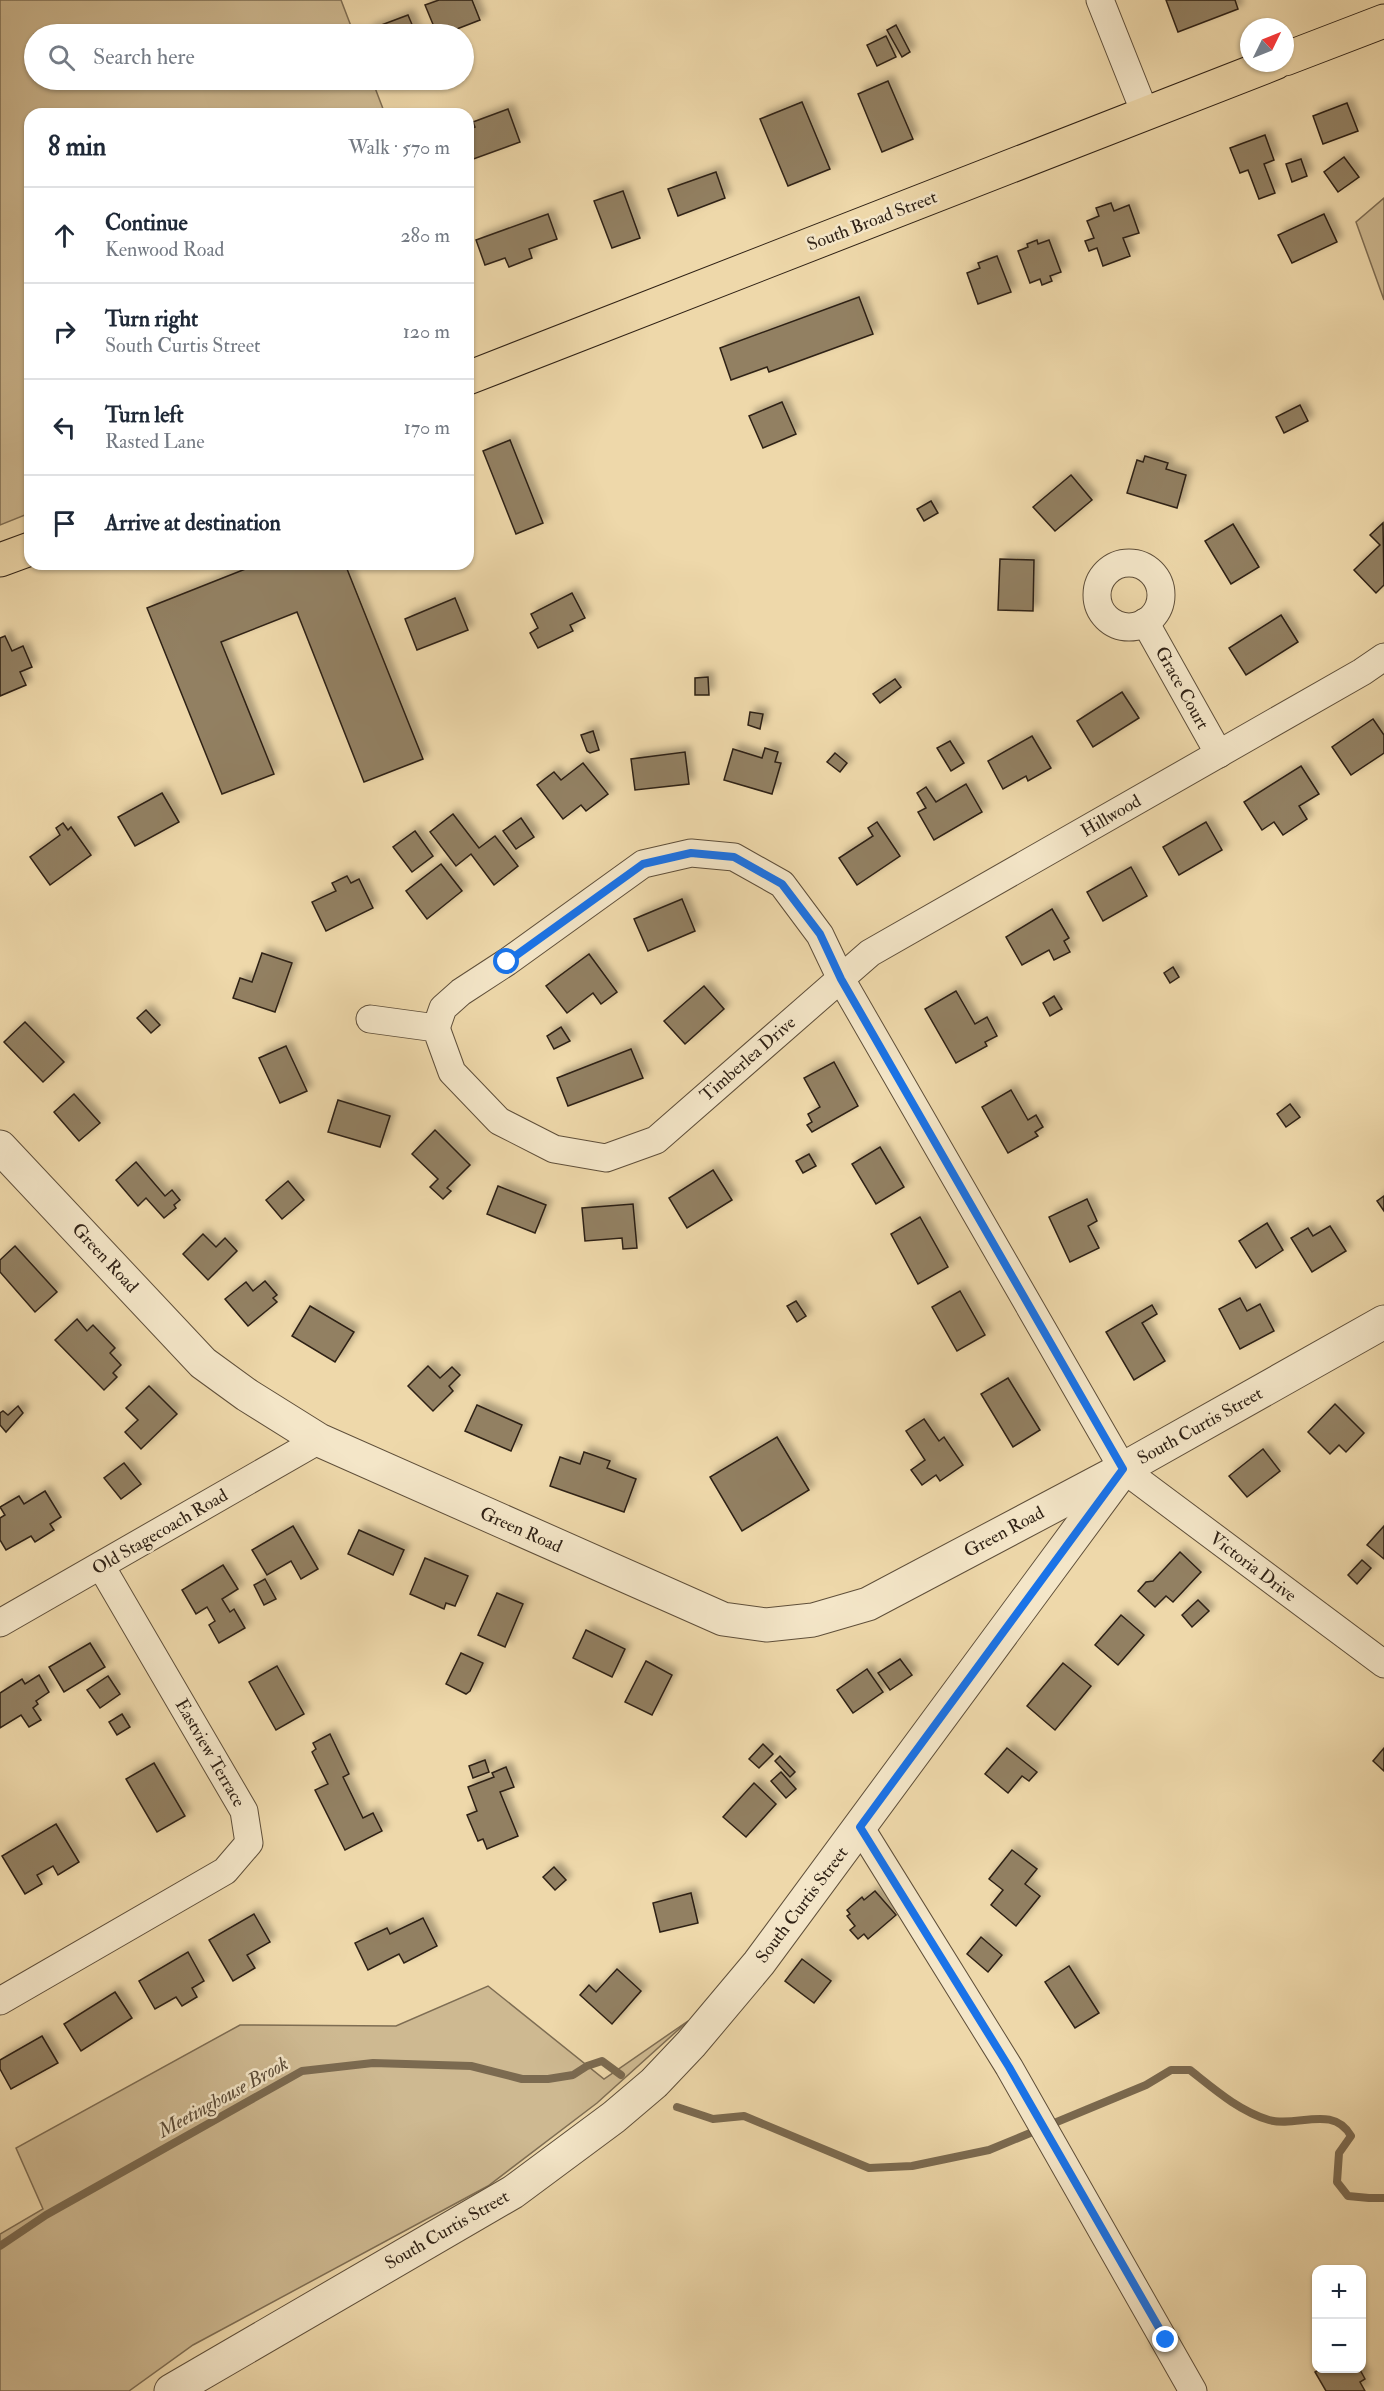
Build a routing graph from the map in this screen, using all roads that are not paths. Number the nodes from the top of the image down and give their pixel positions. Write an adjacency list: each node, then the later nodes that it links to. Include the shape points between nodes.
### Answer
1 (1100, 0): 5 (street)
2 (1384, 21): 3 (main road)
3 (1294, 56)
4 (1252, 72): 5 (main road, South Broad Street)
5 (1145, 113): 6 (main road, South Broad Street)
6 (474, 376)
7 (24, 551): 8 (main road)
8 (0, 560)
9 (1145, 622): 11 (street, Grace Court)
10 (1384, 657): 11 (street, Hillwood)
11 (1219, 754): 12 (street, Hillwood, via 870,953)
12 (841, 979): 14 (street, via 820,934 782,884 734,857 691,853 643,864 461,992 443,1008); 14 (street, Timberlea Drive, via 656,1140 606,1158 554,1149 499,1122 452,1072); 18 (street)
13 (370, 1019): 14 (street)
14 (436, 1028)
15 (0, 1147): 17 (street, Green Road, via 203,1363)
16 (1384, 1322): 18 (street, South Curtis Street)
17 (319, 1440): 18 (street, Green Road, via 723,1619 766,1624 813,1620 868,1604); 19 (street, Old Stagecoach Road)
18 (1123, 1469): 21 (street, Victoria Drive); 22 (street, South Curtis Street)
19 (101, 1566): 20 (street, Old Stagecoach Road); 23 (street, Eastview Terrace, via 244,1811 249,1843 225,1872)
20 (0, 1623)
21 (1384, 1664)
22 (860, 1827): 24 (street, South Curtis Street, via 759,1963 691,2044 614,2117 513,2192); 25 (street, via 1036,2113)
23 (0, 2001)
24 (171, 2391)
25 (1193, 2391)

